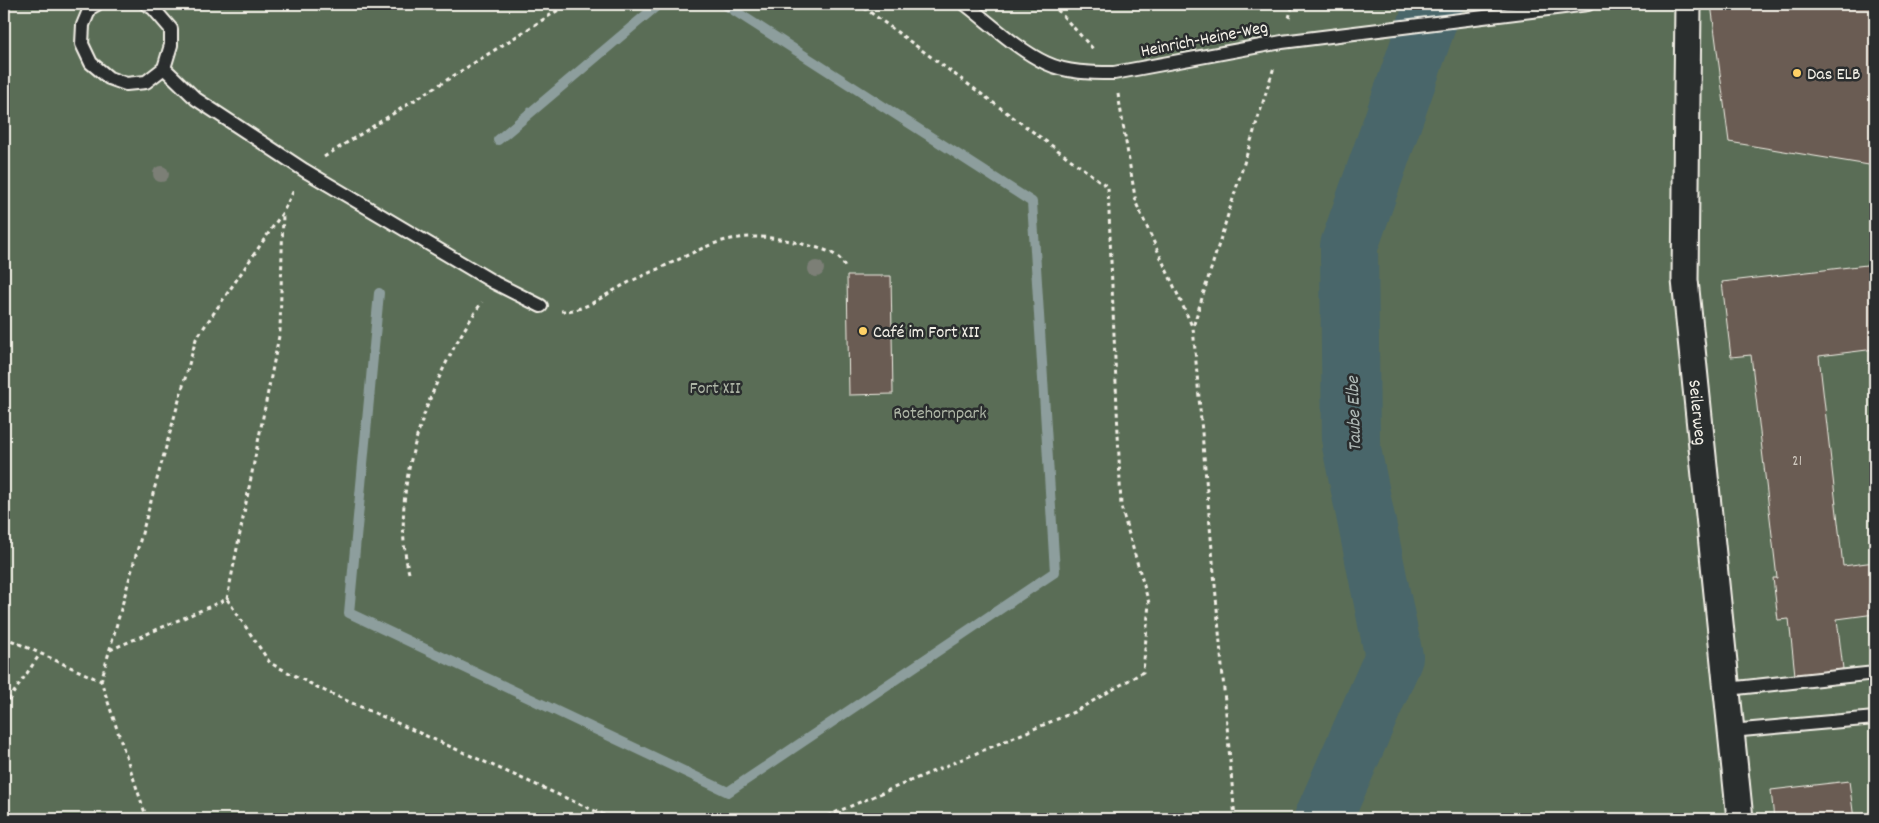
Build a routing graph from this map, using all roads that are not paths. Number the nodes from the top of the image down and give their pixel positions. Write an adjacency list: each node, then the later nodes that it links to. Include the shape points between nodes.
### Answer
1 (146, 4): 6 (lane, via 171,29 171,45)
2 (965, 4): 3 (lane, Heinrich-Heine-Weg, via 1046,63 1081,72 1114,73 1282,42)
3 (1588, 4)
4 (1688, 4): 9 (street, Seilerweg, via 1685,280)
5 (91, 5): 6 (lane, via 83,25 82,44 90,63 110,78 126,84 146,82)
6 (164, 68): 7 (lane, via 196,98 304,170)
7 (541, 306)
8 (1875, 673): 9 (lane)
9 (1727, 689): 11 (street, Seilerweg)
10 (1875, 718): 11 (lane)
11 (1731, 731): 12 (street, Seilerweg)
12 (1740, 819)

